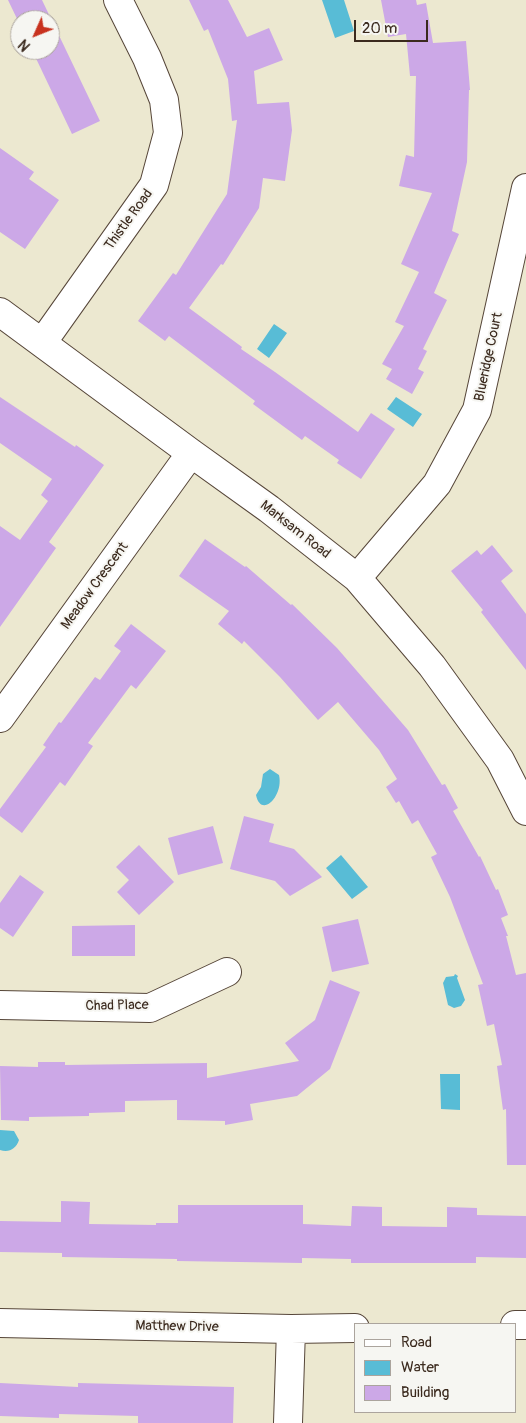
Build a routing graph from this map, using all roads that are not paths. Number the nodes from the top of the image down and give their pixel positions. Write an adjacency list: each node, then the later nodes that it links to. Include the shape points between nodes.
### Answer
1 (118, 0): 4 (street, Thistle Road, via 148,58 164,100 168,132 154,186)
2 (526, 188): 6 (street, Blueridge Court, via 478,410 437,484)
3 (0, 312): 4 (street, Marksam Road)
4 (42, 343): 5 (street, Marksam Road)
5 (191, 454): 6 (street, Marksam Road, via 269,508); 7 (street, Meadow Crescent)
6 (357, 578): 8 (street, Marksam Road, via 432,666 500,760)
7 (0, 718)
8 (526, 811)
9 (227, 972): 10 (street, Chad Place, via 150,1008)
10 (0, 1005)
11 (0, 1323): 13 (street, Matthew Drive)
12 (354, 1328): 13 (street, Matthew Drive)
13 (291, 1329): 14 (street)
14 (288, 1423)

